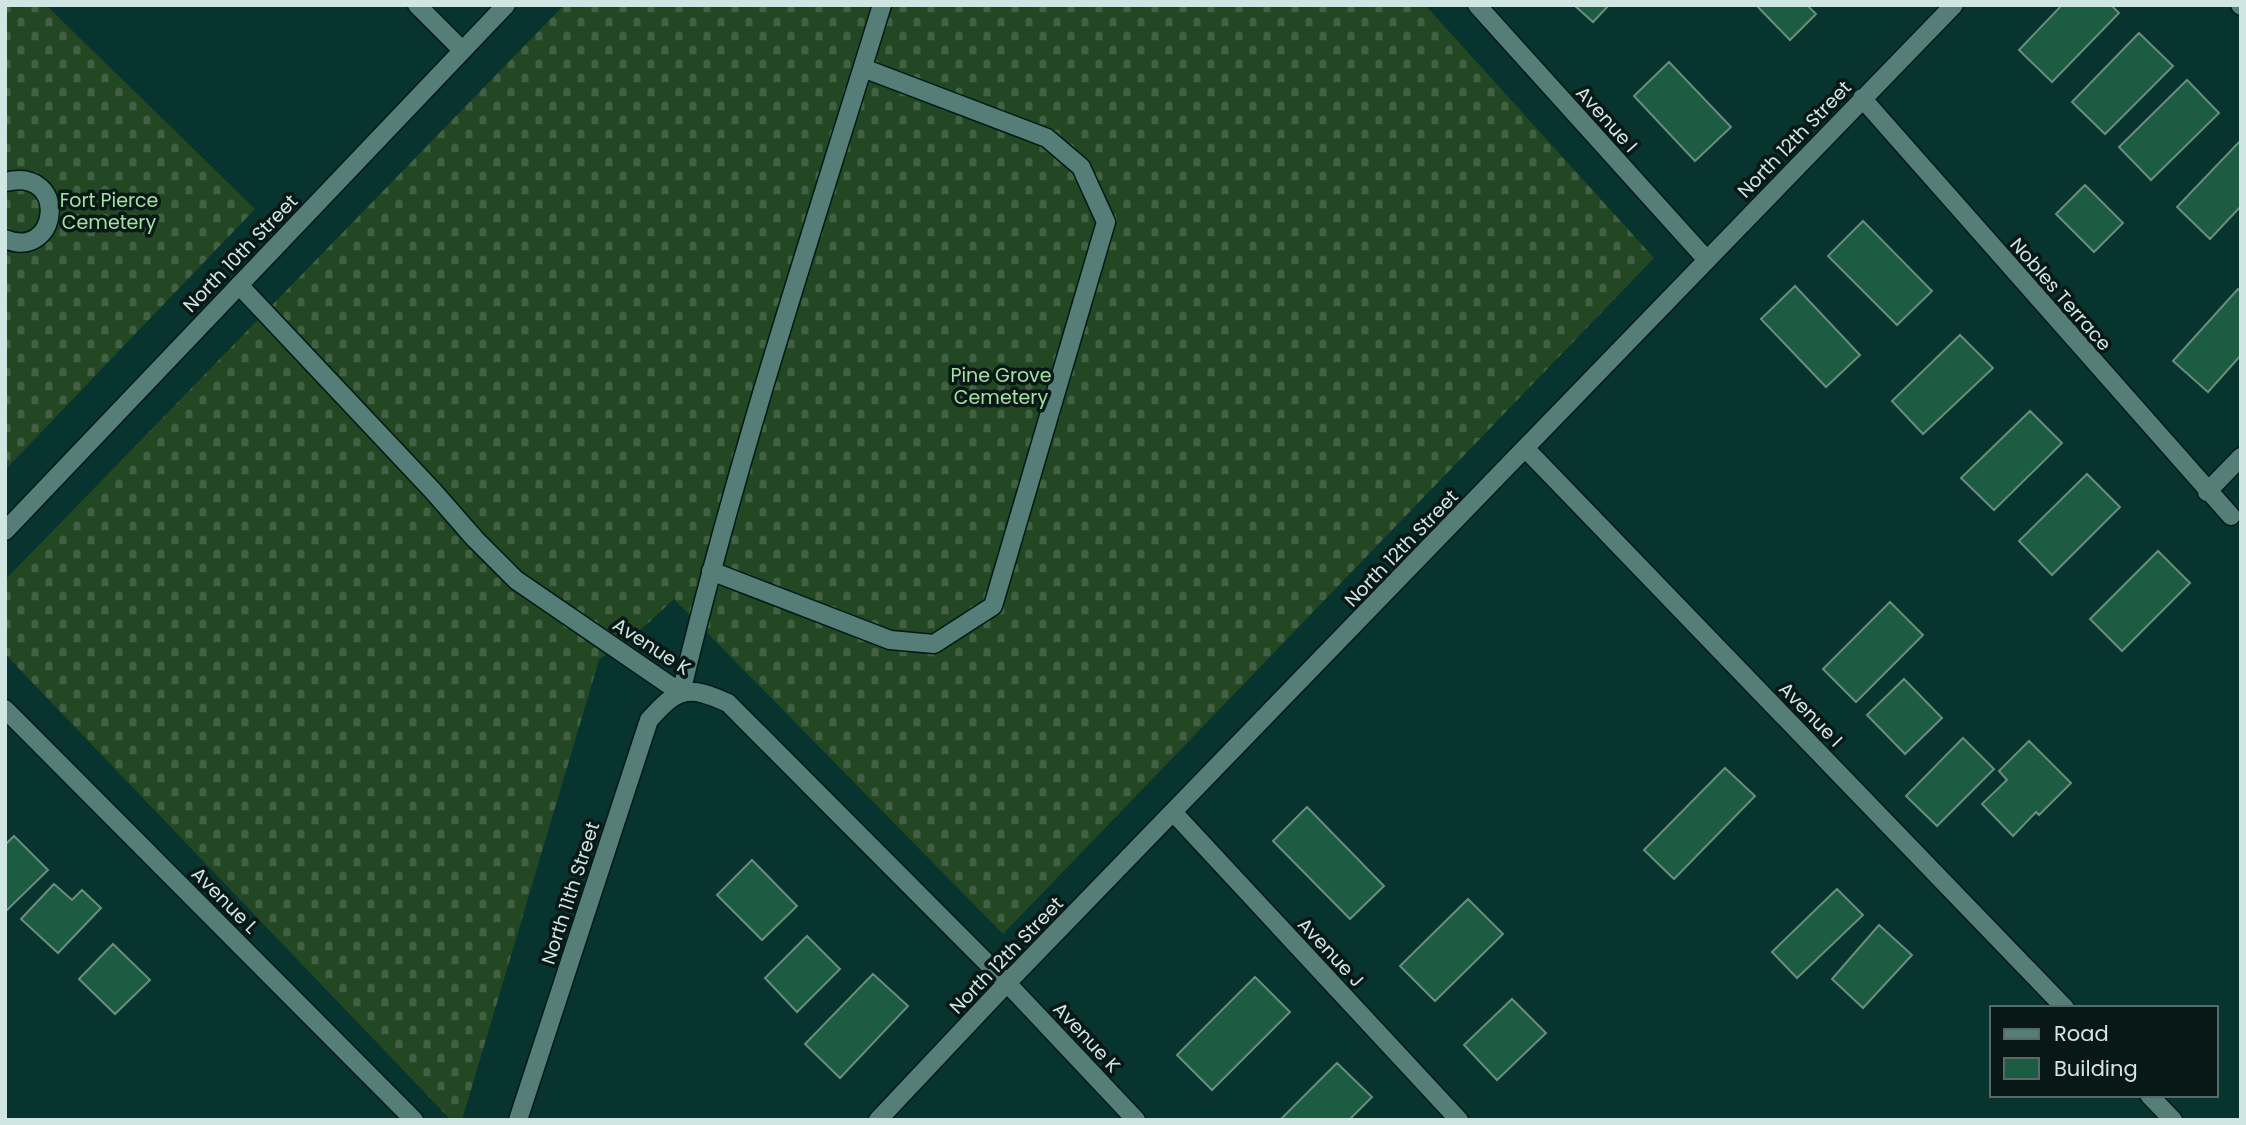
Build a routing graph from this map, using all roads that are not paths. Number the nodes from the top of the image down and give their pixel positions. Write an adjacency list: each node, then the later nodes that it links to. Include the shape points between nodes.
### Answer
1 (417, 5): 6 (street)
2 (506, 5): 6 (street, North 10th Street)
3 (883, 5): 7 (street)
4 (1476, 5): 11 (street, Avenue I)
5 (1954, 5): 8 (street, North 12th Street)
6 (462, 50): 12 (street, North 10th Street)
7 (863, 68): 18 (street); 18 (street, via 1047,138 1081,167 1106,222 993,606 934,644 890,640)
8 (1862, 98): 11 (street, North 12th Street); 15 (street, Nobles Terrace)
9 (5, 182): 10 (street, via 30,180 48,197 51,209 49,222 33,240)
10 (5, 239)
11 (1707, 260): 13 (street, North 12th Street)
12 (239, 285): 17 (street, North 10th Street); 19 (street, Avenue K, via 516,580)
13 (1527, 449): 21 (street, North 12th Street); 23 (street, Avenue I)
14 (2241, 457): 15 (street)
15 (2207, 492): 16 (street, Nobles Terrace)
16 (2231, 516)
17 (5, 531)
18 (711, 571): 19 (street)
19 (681, 693): 22 (street, Avenue K, via 702,692 728,703); 26 (street, North 11th Street, via 666,701 649,720)
20 (5, 709): 25 (street, Avenue L)
21 (1173, 812): 22 (street, North 12th Street); 29 (street, Avenue J)
22 (1007, 983): 27 (street, North 12th Street); 28 (street, Avenue K)
23 (2063, 1006)
24 (2151, 1097): 30 (street)
25 (414, 1120)
26 (518, 1120)
27 (878, 1120)
28 (1136, 1120)
29 (1459, 1120)
30 (2173, 1120)

